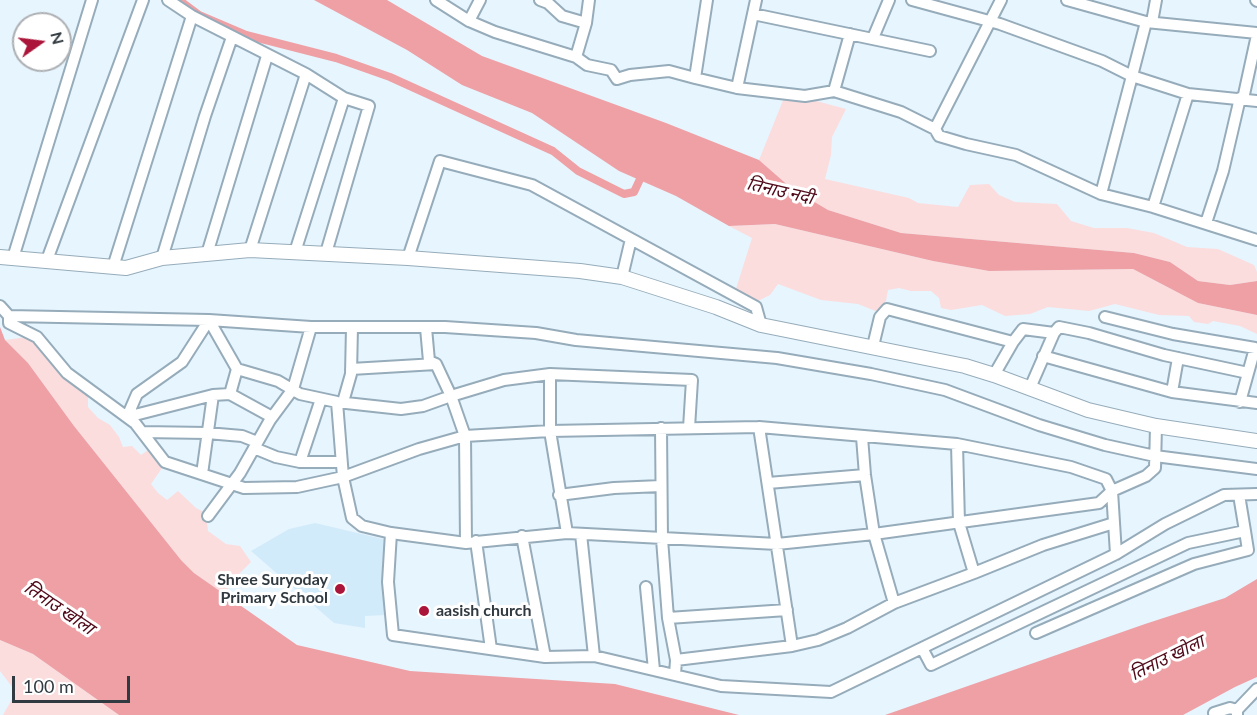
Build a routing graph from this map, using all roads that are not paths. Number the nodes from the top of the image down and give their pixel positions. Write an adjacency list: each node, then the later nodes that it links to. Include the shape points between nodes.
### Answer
1 (92, 0): 47 (street)
2 (143, 0): 50 (street)
3 (168, 0): 16 (street)
4 (436, 0): 17 (street)
5 (480, 0): 17 (street)
6 (589, 0): 20 (street)
7 (707, 0): 30 (street)
8 (756, 0): 15 (street)
9 (889, 0): 24 (street)
10 (912, 0): 18 (street)
11 (1001, 0): 18 (street)
12 (1068, 0): 19 (street)
13 (1156, 0): 19 (street)
14 (546, 1): 20 (street, via 562,16)
15 (753, 14): 21 (street); 31 (street)
16 (192, 16): 23 (street); 51 (street)
17 (470, 21): 27 (street)
18 (991, 22): 29 (street, via 1102,61); 37 (street)
19 (1149, 22): 22 (street); 29 (street)
20 (586, 24): 27 (street)
21 (850, 34): 24 (street); 32 (street)
22 (1257, 34): 35 (street)
23 (232, 38): 26 (street); 48 (street)
24 (873, 38): 25 (street)
25 (930, 51)
26 (267, 56): 28 (street); 46 (street)
27 (576, 57): 30 (street, via 587,65 611,70 617,79 669,71)
28 (306, 74): 34 (street); 43 (street)
29 (1132, 76): 33 (street); 38 (street)
30 (695, 78): 31 (street)
31 (737, 88): 32 (street, via 805,96)
32 (834, 91): 37 (street, via 901,112)
33 (1188, 94): 35 (street); 39 (street)
34 (344, 98): 44 (street); 45 (street, via 369,106)
35 (1241, 98): 36 (street); 40 (street)
36 (1257, 101)
37 (935, 129): 38 (street, via 939,136 1016,155)
38 (1101, 194): 39 (street)
39 (1153, 207): 40 (street)
40 (1206, 223): 42 (street)
41 (631, 239): 49 (street, via 532,185 440,161); 52 (street); 57 (street, via 756,307)
42 (1257, 240)
43 (250, 250): 44 (main road); 46 (main road)
44 (295, 252): 45 (main road)
45 (326, 253): 49 (main road)
46 (207, 254): 48 (main road)
47 (6, 257): 50 (main road)
48 (162, 258): 51 (main road, via 126,268)
49 (408, 258): 52 (main road)
50 (47, 260): 51 (main road)
51 (113, 267)
52 (622, 277): 57 (main road)
53 (0, 306): 54 (street)
54 (9, 316): 56 (street); 82 (street, via 9,323 37,337 67,373)
55 (1105, 317): 69 (street, via 1255,348)
56 (208, 320): 58 (street); 67 (street); 82 (street, via 182,362 137,394)
57 (761, 325): 63 (main road)
58 (311, 327): 59 (street); 73 (street)
59 (351, 327): 60 (street); 68 (street)
60 (426, 328): 66 (street, via 429,362); 96 (street, via 536,333 777,358 871,374 945,390 1039,425)
61 (1054, 333): 62 (street, via 1023,329); 64 (street); 65 (street, via 1059,327 1089,333)
62 (1013, 342): 63 (street, via 887,309 880,317); 71 (street)
63 (873, 346): 71 (main road)
64 (1043, 356): 72 (street); 74 (street)
65 (1178, 358): 69 (street); 74 (street)
66 (436, 364): 68 (street); 77 (street)
67 (237, 369): 73 (street); 75 (street)
68 (351, 369): 79 (street, via 350,382)
69 (1248, 373): 80 (street)
70 (550, 374): 77 (street, via 504,380); 87 (street, via 692,380); 88 (street)
71 (994, 375): 72 (main road)
72 (1030, 388): 84 (main road, via 1088,410)
73 (293, 389): 78 (street); 83 (street)
74 (1172, 392): 80 (street)
75 (230, 394): 76 (street); 83 (street)
76 (213, 395): 82 (street); 90 (street)
77 (451, 396): 79 (street, via 401,409); 91 (street)
78 (321, 399): 79 (street); 97 (street)
79 (340, 402): 98 (street)
80 (1240, 402): 81 (street)
81 (1257, 403)
82 (127, 417): 89 (street)
83 (272, 417): 95 (street)
84 (1156, 426): 93 (main road); 96 (street)
85 (759, 427): 87 (street); 92 (street); 103 (street)
86 (661, 428): 87 (street); 88 (street); 105 (street)
87 (689, 428)
88 (550, 431): 91 (street); 108 (street)
89 (142, 432): 90 (street); 100 (street, via 165,462)
90 (207, 433): 95 (street, via 242,436); 100 (street)
91 (465, 436): 102 (street); 120 (street)
92 (862, 437): 94 (street); 101 (street)
93 (1257, 441)
94 (957, 444): 106 (street, via 1106,478); 111 (street)
95 (255, 445): 97 (street, via 276,457); 104 (street)
96 (1155, 456): 99 (street); 106 (street, via 1155,468 1146,476)
97 (300, 462): 98 (street)
98 (341, 462): 102 (street)
99 (1257, 469)
100 (202, 474): 104 (street)
101 (865, 475): 103 (street); 117 (street)
102 (343, 477): 104 (street, via 297,487 244,488); 114 (street, via 352,518 362,526)
103 (768, 483): 121 (street)
104 (233, 484): 110 (street)
105 (661, 486): 108 (street); 119 (street)
106 (1112, 491): 111 (street, via 1099,502); 112 (street)
107 (1257, 494): 109 (street)
108 (559, 495): 115 (street)
109 (1239, 495): 113 (street); 122 (street, via 1224,495)
110 (208, 516)
111 (959, 523): 117 (street); 123 (street)
112 (1114, 523): 122 (street); 123 (street, via 1043,545)
113 (1245, 531): 128 (street, via 1248,550 1194,564); 130 (street, via 1188,543 931,665)
114 (391, 533): 120 (street); 131 (street, via 388,582 393,635)
115 (567, 533): 116 (street); 118 (street)
116 (581, 534): 119 (street); 132 (street)
117 (874, 534): 121 (street); 125 (street)
118 (522, 536): 120 (street); 133 (street)
119 (662, 538): 121 (street); 127 (street)
120 (471, 542): 131 (street)
121 (777, 544): 126 (street)
122 (1116, 554): 130 (street)
123 (974, 573): 125 (street)
124 (646, 587): 135 (street)
125 (894, 603): 129 (street, via 847,628)
126 (787, 610): 127 (street); 129 (street)
127 (668, 618): 134 (street)
128 (1036, 633)
129 (792, 646): 134 (street)
130 (922, 648): 136 (street, via 831,692 721,686)
131 (491, 649): 133 (street)
132 (594, 656): 133 (street); 135 (street)
133 (545, 657)
134 (676, 660): 136 (street)
135 (654, 670): 136 (street)
136 (675, 675)
137 (1257, 689): 139 (street)
138 (1214, 713): 139 (street, via 1230,708)
139 (1237, 713)

